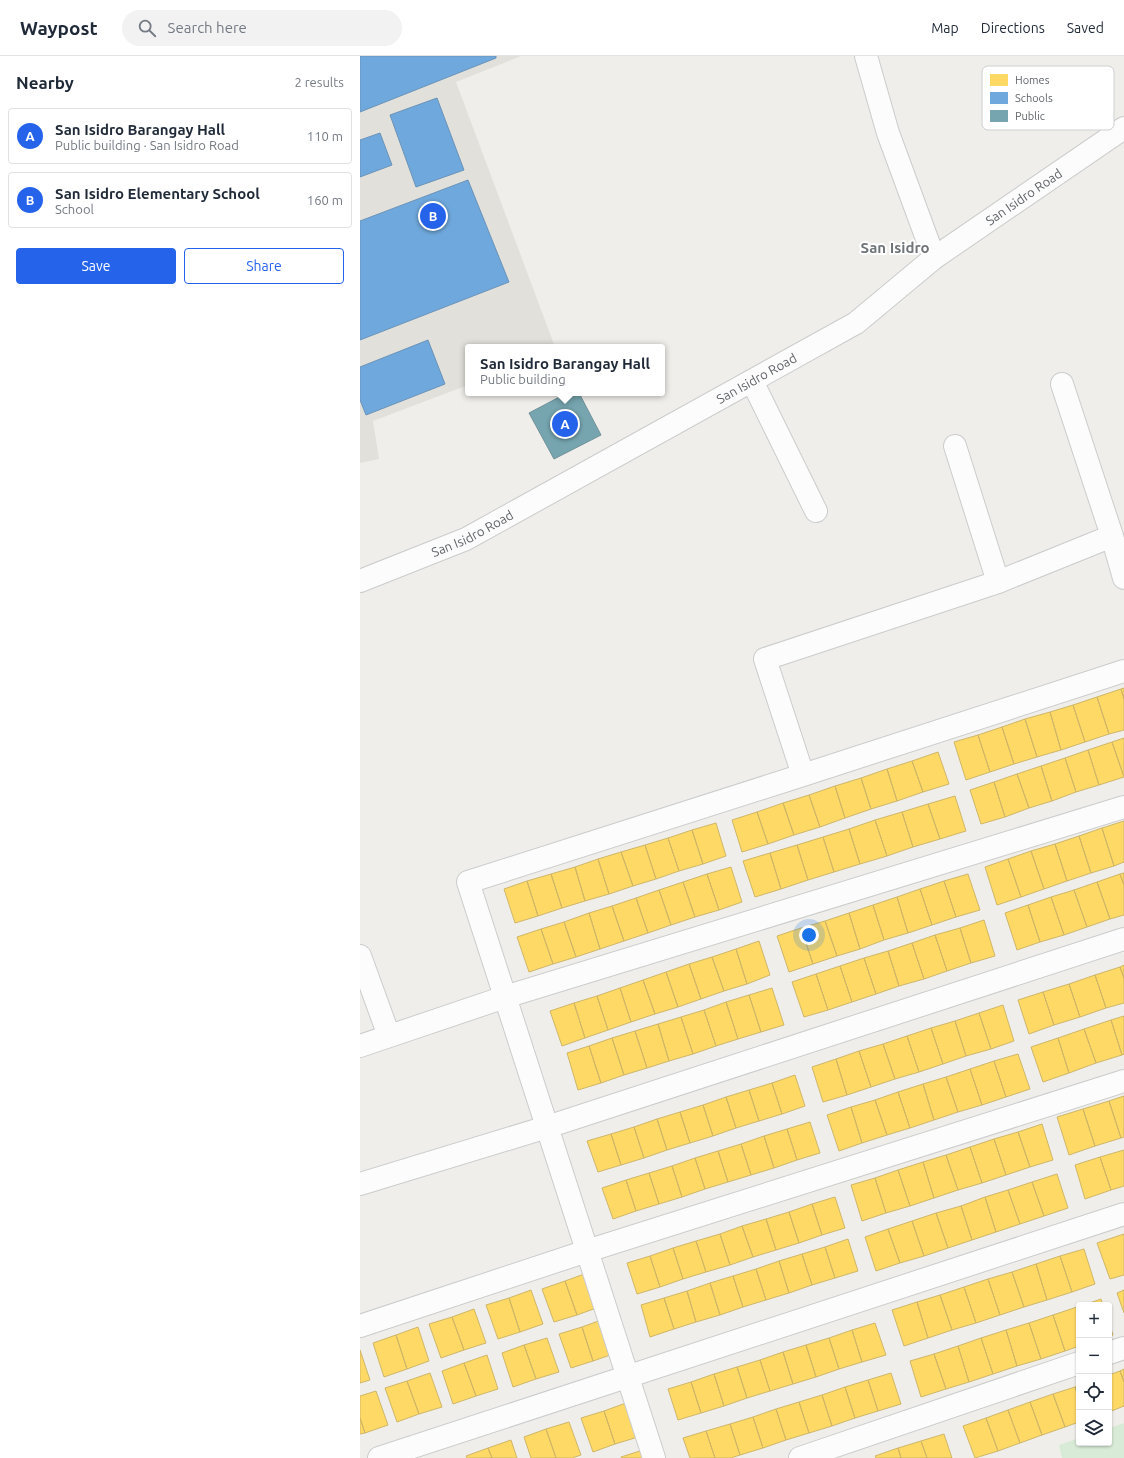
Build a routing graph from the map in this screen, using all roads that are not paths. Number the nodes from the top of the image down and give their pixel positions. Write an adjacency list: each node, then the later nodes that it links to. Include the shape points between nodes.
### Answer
1 (866, 56): 3 (street, via 888,133)
2 (1124, 128): 3 (street, San Isidro Road)
3 (934, 258): 4 (street, San Isidro Road, via 856,323)
4 (752, 381): 7 (street); 10 (street, San Isidro Road, via 466,538)
5 (1062, 384): 8 (street)
6 (955, 446): 11 (street)
7 (816, 510)
8 (1112, 536): 9 (street); 11 (street)
9 (1124, 578)
10 (360, 581)
11 (998, 582): 13 (street, via 765,660)
12 (1124, 671): 13 (street)
13 (803, 775): 17 (street, via 468,882)
14 (1124, 807): 17 (street)
15 (1124, 939): 21 (street)
16 (360, 956): 18 (street)
17 (505, 997): 18 (street); 21 (street)
18 (389, 1036): 19 (street)
19 (360, 1046)
20 (1124, 1081): 24 (street)
21 (547, 1127): 22 (street); 24 (street)
22 (360, 1184)
23 (1124, 1214): 29 (street)
24 (588, 1251): 25 (street); 29 (street)
25 (360, 1326)
26 (1124, 1348): 27 (street)
27 (1112, 1352)
28 (1076, 1364): 32 (street)
29 (628, 1377): 30 (street); 31 (street)
30 (379, 1458)
31 (654, 1458)
32 (800, 1458)

